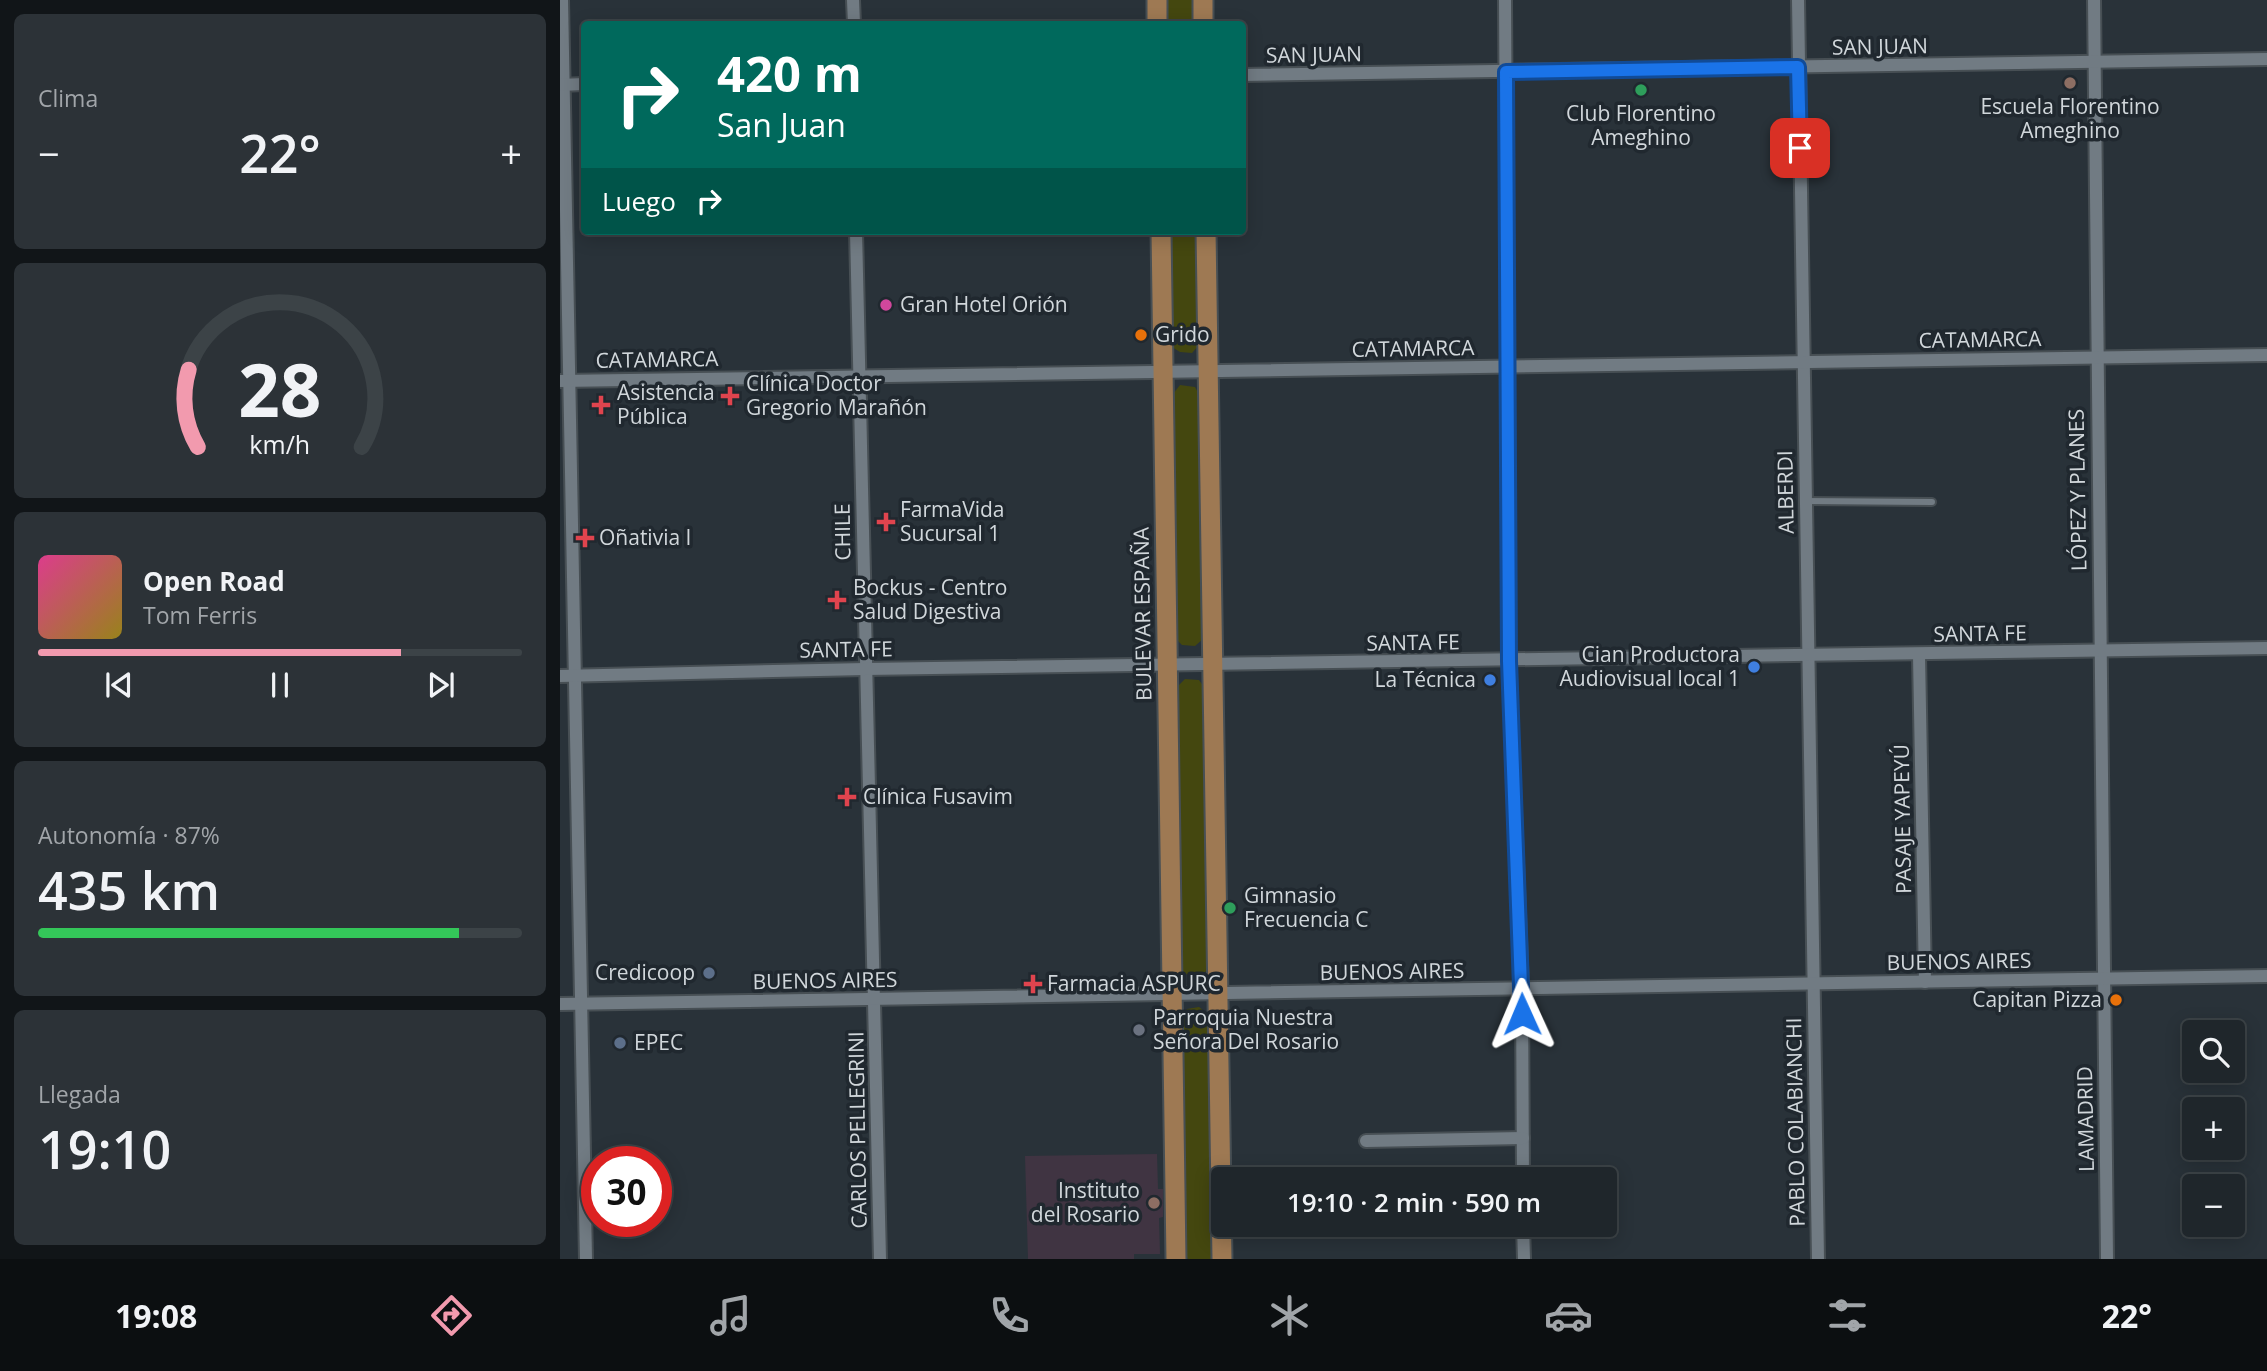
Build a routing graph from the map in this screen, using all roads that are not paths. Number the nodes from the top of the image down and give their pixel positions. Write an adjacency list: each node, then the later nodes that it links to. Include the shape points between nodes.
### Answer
1 (562, 0): 17 (street)
2 (853, 0): 8 (street)
3 (1157, 0): 9 (main road)
4 (1203, 0): 10 (main road)
5 (1505, 0): 14 (street)
6 (1798, 0): 13 (street, ALBERDI)
7 (2094, 0): 12 (street, LÓPEZ Y PLANES)
8 (853, 21)
9 (1157, 21)
10 (1203, 21)
11 (2267, 59): 12 (street, SAN JUAN)
12 (2095, 62): 13 (street, SAN JUAN); 22 (street, LÓPEZ Y PLANES)
13 (1798, 67): 14 (street, SAN JUAN); 23 (street, ALBERDI)
14 (1506, 72): 15 (street, SAN JUAN); 24 (street)
15 (1246, 75)
16 (581, 84): 17 (street)
17 (561, 85): 28 (street)
18 (856, 235): 27 (street, CHILE)
19 (1161, 235): 25 (main road, BULEVAR ESPAÑA)
20 (1206, 235): 26 (main road)
21 (2267, 355): 22 (street, CATAMARCA)
22 (2096, 357): 23 (street, CATAMARCA); 32 (street, LÓPEZ Y PLANES)
23 (1803, 362): 24 (street, CATAMARCA); 29 (street, ALBERDI)
24 (1508, 367): 26 (street, CATAMARCA); 35 (street)
25 (1163, 371): 26 (street, CATAMARCA); 27 (street, CATAMARCA); 36 (main road, BULEVAR ESPAÑA)
26 (1208, 371): 37 (main road)
27 (858, 377): 28 (street, CATAMARCA); 38 (street, CHILE)
28 (564, 381): 39 (street)
29 (1805, 501): 30 (lane); 34 (street, ALBERDI)
30 (1933, 502)
31 (2267, 648): 32 (street, SANTA FE)
32 (2099, 651): 33 (street, SANTA FE); 41 (street, LÓPEZ Y PLANES)
33 (1919, 655): 34 (street, SANTA FE); 42 (street, PASAJE YAPEYÚ)
34 (1808, 656): 35 (street, SANTA FE); 43 (street, ALBERDI)
35 (1509, 661): 37 (street, SANTA FE); 44 (street)
36 (1166, 664): 37 (street, SANTA FE); 38 (street, SANTA FE); 46 (main road, BULEVAR ESPAÑA)
37 (1214, 665): 45 (main road)
38 (865, 669): 39 (street, SANTA FE); 47 (street, CHILE)
39 (567, 676): 49 (street)
40 (2267, 976): 41 (street, BUENOS AIRES)
41 (2103, 979): 42 (street, BUENOS AIRES); 60 (street, LAMADRID)
42 (1925, 982): 43 (street, BUENOS AIRES)
43 (1812, 984): 44 (street, BUENOS AIRES); 59 (street, PABLO COLABIANCHI)
44 (1522, 989): 45 (street, BUENOS AIRES); 50 (street)
45 (1219, 995): 46 (street, BUENOS AIRES); 57 (main road)
46 (1171, 996): 47 (street, BUENOS AIRES); 56 (main road, BULEVAR ESPAÑA)
47 (876, 1000): 49 (street, BUENOS AIRES); 55 (street, CARLOS PELLEGRINI)
48 (560, 1004): 49 (street, BUENOS AIRES)
49 (583, 1004): 54 (street)
50 (1523, 1138): 51 (street); 52 (street)
51 (1366, 1141)
52 (1523, 1167)
53 (1523, 1237): 58 (street)
54 (586, 1259)
55 (880, 1259)
56 (1176, 1259)
57 (1222, 1259)
58 (1524, 1259)
59 (1818, 1259)
60 (2107, 1259)

